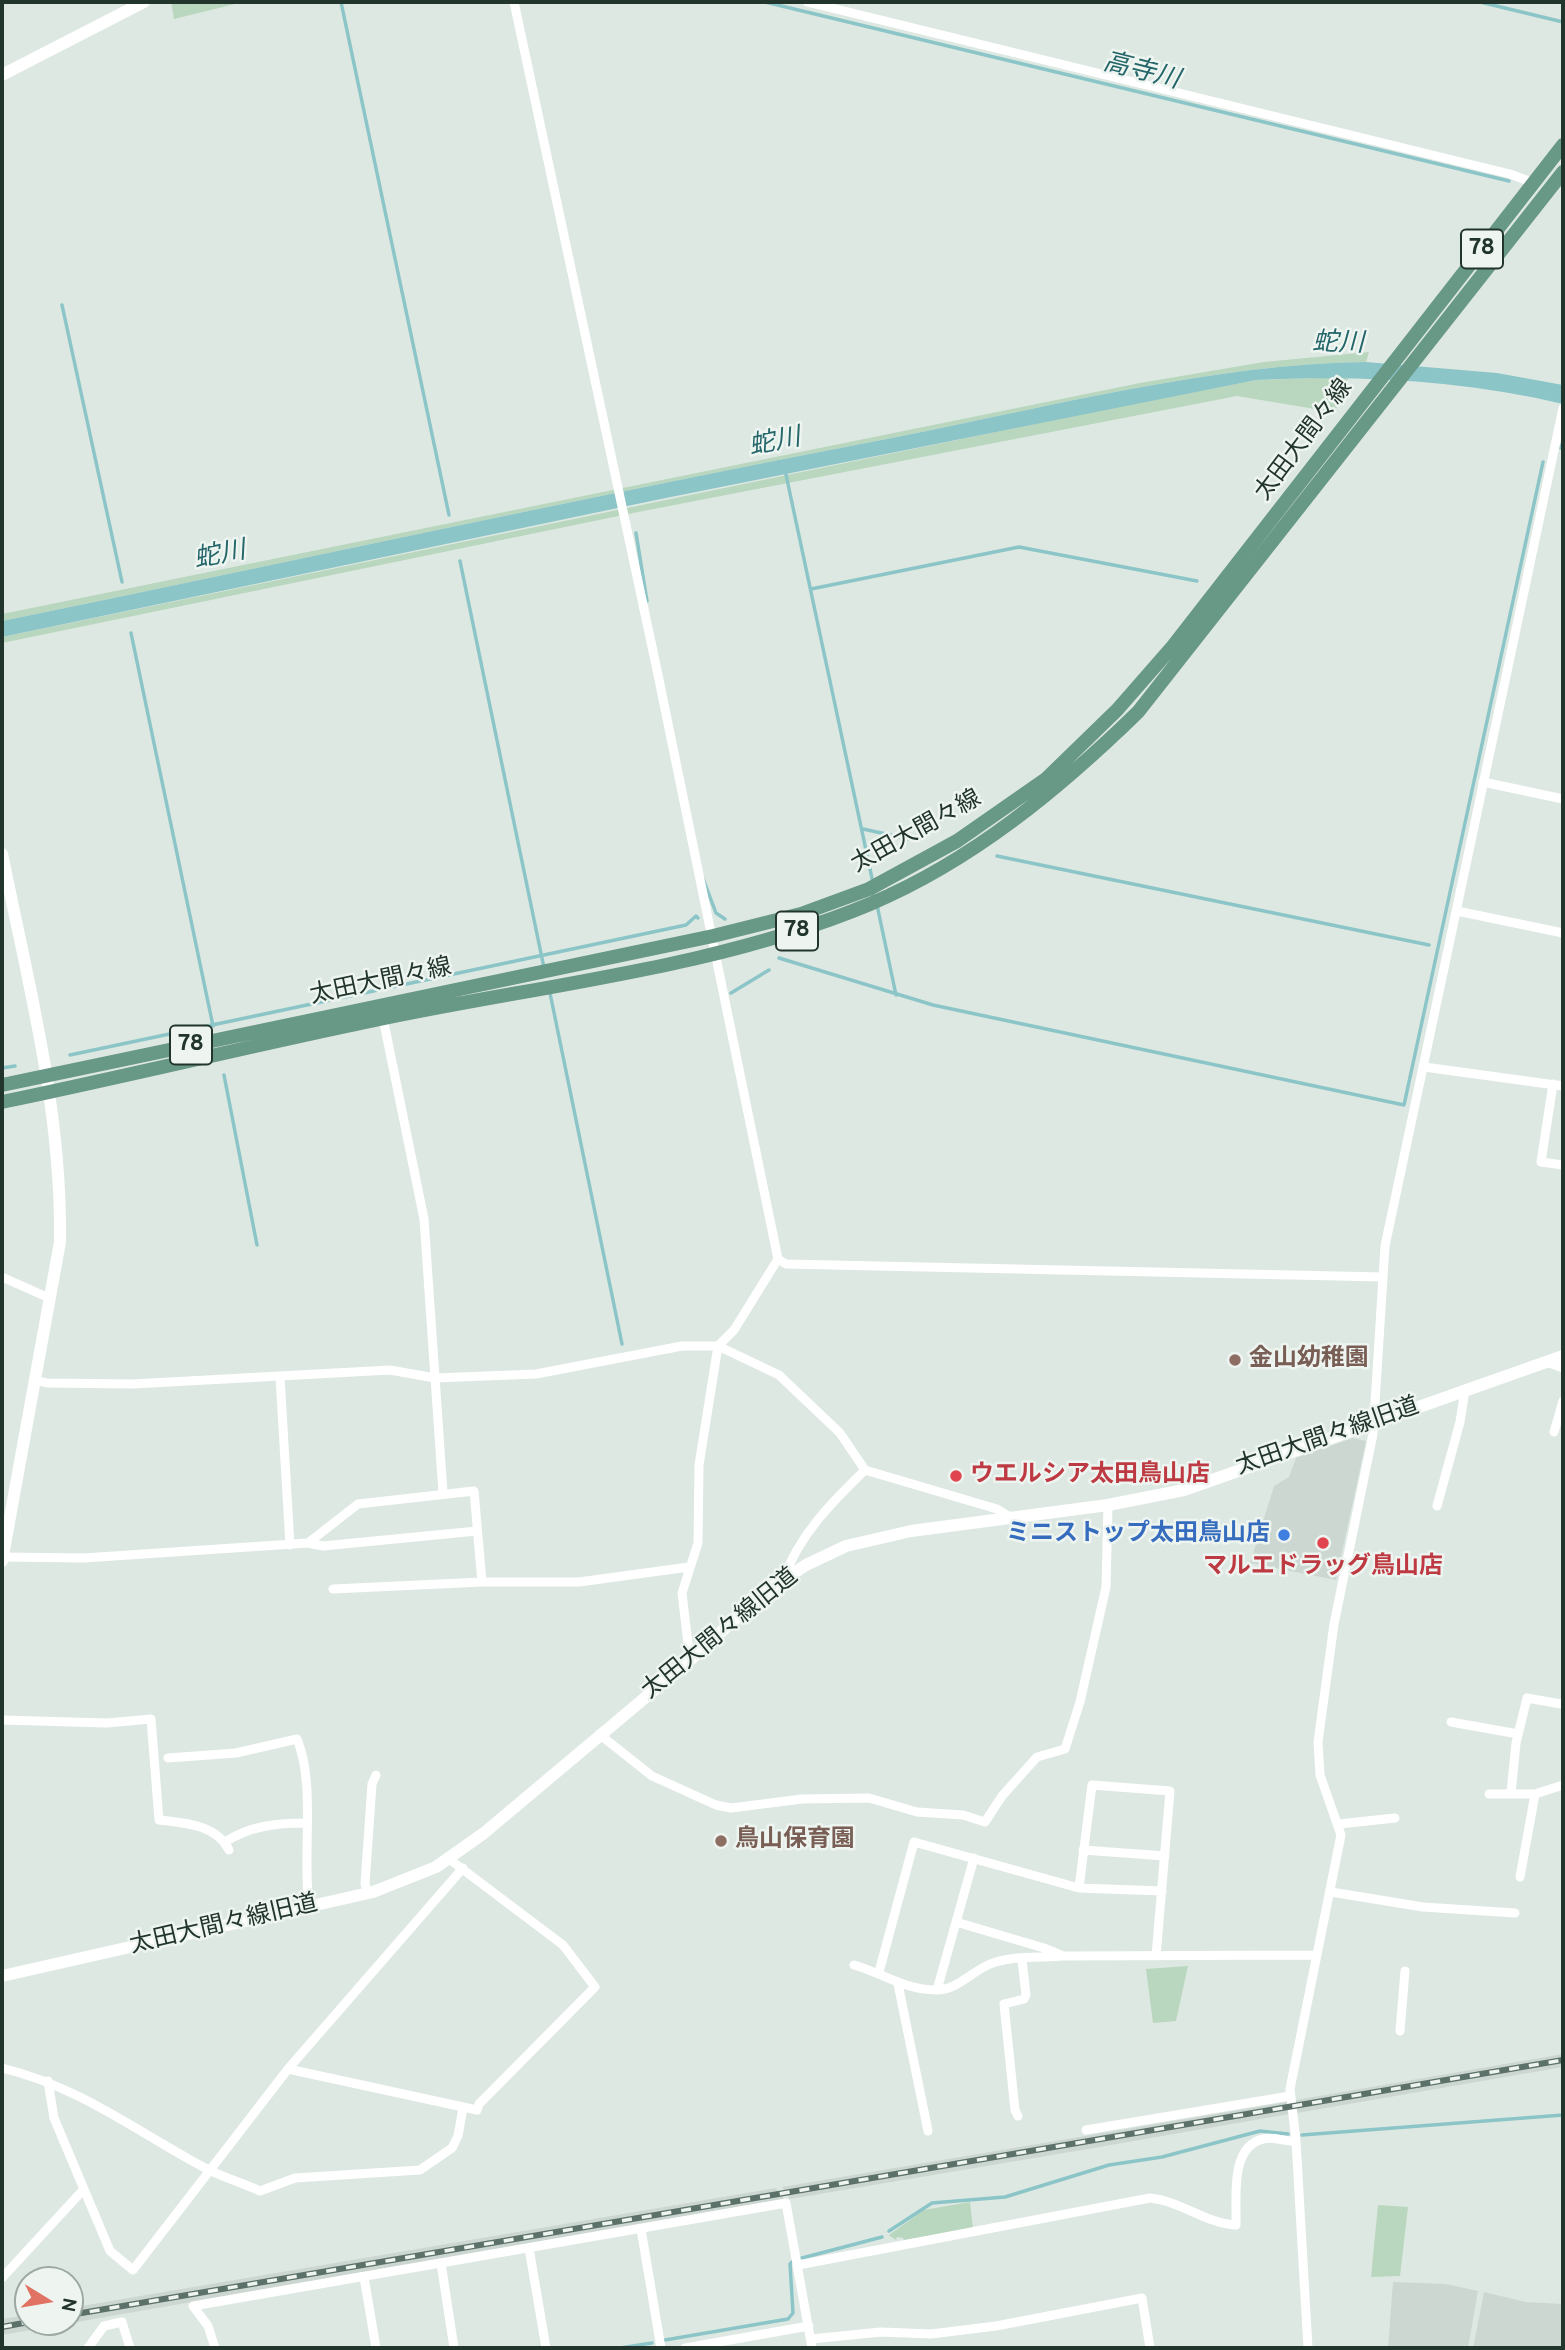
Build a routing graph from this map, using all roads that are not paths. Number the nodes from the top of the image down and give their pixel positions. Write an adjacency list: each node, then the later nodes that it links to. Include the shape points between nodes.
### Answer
1 (144, 2): 4 (street)
2 (514, 2): 14 (street)
3 (807, 2): 7 (street)
4 (2, 75)
5 (1563, 145): 7 (main road, 太田大間々線 / 78)
6 (1563, 172): 15 (main road, 太田大間々線 / 78, via 1138,712 1057,787 964,854 871,903 802,930)
7 (1534, 183): 14 (main road, 太田大間々線 / 78, via 1173,646 1117,710 1046,779 957,841 869,889 801,914)
8 (1563, 409): 9 (street)
9 (1483, 782): 10 (street); 12 (street)
10 (1563, 799)
11 (2, 854): 18 (street)
12 (1457, 911): 13 (street); 17 (street)
13 (1563, 933)
14 (713, 936): 15 (street); 18 (main road, 太田大間々線 / 78)
15 (715, 953): 16 (main road, 太田大間々線 / 78); 25 (street)
16 (383, 1018): 22 (main road, 太田大間々線 / 78); 34 (street, via 424,1219)
17 (1424, 1067): 19 (street); 27 (street)
18 (46, 1075): 20 (main road, 太田大間々線 / 78); 22 (street)
19 (1553, 1084): 21 (street); 24 (street, via 1541,1162)
20 (2, 1085)
21 (1563, 1086)
22 (49, 1092): 23 (main road, 太田大間々線 / 78); 28 (street, via 61,1202 60,1242)
23 (2, 1102)
24 (1563, 1165)
25 (778, 1259): 27 (street, via 786,1264); 29 (street, via 734,1330)
26 (2, 1277): 28 (street)
27 (1382, 1277): 38 (street)
28 (49, 1298): 35 (street)
29 (718, 1346): 34 (street, via 682,1346 536,1374); 40 (street, via 779,1375 840,1433); 49 (street, via 699,1465 698,1543)
30 (1563, 1356): 31 (street, 太田大間々線旧道)
31 (1547, 1362): 32 (street); 36 (street, 太田大間々線旧道)
32 (1563, 1368)
33 (280, 1377): 34 (street, via 390,1370); 35 (street, via 132,1384); 47 (street)
34 (435, 1378): 41 (street)
35 (35, 1380): 48 (street)
36 (1465, 1390): 38 (street, 太田大間々線旧道); 43 (street, via 1461,1422)
37 (1563, 1401): 39 (street)
38 (1374, 1422): 42 (street, 太田大間々線旧道, via 1184,1490); 67 (street, via 1334,1624 1318,1742 1320,1775)
39 (1554, 1432)
40 (865, 1470): 44 (street, via 997,1509); 50 (street, via 834,1499 791,1558)
41 (443, 1493): 45 (street, via 474,1491); 46 (street, via 358,1504)
42 (1108, 1505): 44 (street, 太田大間々線旧道); 57 (street, via 1105,1587 1065,1749 1037,1758 985,1822 962,1815 917,1812 869,1798 802,1799 731,1808 716,1805 652,1776)
43 (1437, 1506)
44 (1010, 1517): 50 (street, 太田大間々線旧道, via 870,1538 823,1556)
45 (477, 1531): 46 (street, via 323,1546); 51 (street)
46 (308, 1543): 47 (street)
47 (290, 1545): 48 (street)
48 (2, 1559)
49 (689, 1567): 51 (street, via 579,1582); 53 (street, via 682,1593)
50 (784, 1578): 53 (street, 太田大間々線旧道)
51 (482, 1582): 52 (street)
52 (333, 1589)
53 (690, 1660): 57 (street, 太田大間々線旧道)
54 (1561, 1704): 58 (street, via 1527,1698)
55 (2, 1720): 66 (street, via 107,1723 151,1718 159,1820 193,1824 227,1846 245,1832 277,1823)
56 (1451, 1722): 58 (street)
57 (599, 1734): 71 (street, 太田大間々線旧道)
58 (1518, 1734): 62 (street)
59 (168, 1758): 66 (street, via 236,1754 297,1739 306,1760)
60 (376, 1775): 77 (street, via 365,1884)
61 (1563, 1785): 64 (street)
62 (1511, 1793): 63 (street); 64 (street)
63 (1489, 1794)
64 (1535, 1794): 73 (street)
65 (1395, 1818): 67 (street)
66 (305, 1823): 78 (street)
67 (1339, 1824): 76 (street, via 1341,1844)
68 (1083, 1850): 69 (street); 69 (street, via 1092,1785 1170,1791); 74 (street)
69 (1165, 1856): 75 (street)
70 (974, 1858): 74 (street); 80 (street); 87 (street, via 914,1842)
71 (449, 1859): 72 (street); 77 (street, 太田大間々線旧道)
72 (463, 1868): 93 (street); 96 (street, via 563,1945 595,1987 477,2110)
73 (1520, 1877)
74 (1079, 1888): 75 (street)
75 (1162, 1891): 83 (street)
76 (1331, 1892): 79 (street, via 1423,1907); 81 (street)
77 (368, 1893): 78 (street, 太田大間々線旧道)
78 (309, 1906): 88 (street, 太田大間々線旧道)
79 (1515, 1913)
80 (956, 1923): 82 (street); 90 (street)
81 (1317, 1955): 83 (street); 95 (street)
82 (1063, 1956): 83 (street); 84 (street)
83 (1156, 1956)
84 (1022, 1960): 90 (street, via 990,1964 955,1986); 97 (street, via 1026,1995 1004,2004)
85 (854, 1965): 87 (street)
86 (1405, 1971): 91 (street)
87 (879, 1972): 89 (street)
88 (2, 1976)
89 (898, 1984): 90 (street); 99 (street)
90 (937, 1990)
91 (1400, 2031)
92 (2, 2068): 94 (street)
93 (288, 2069): 96 (street); 101 (street)
94 (48, 2081): 101 (street, via 118,2115); 102 (street, via 54,2119)
95 (1290, 2096): 98 (street); 100 (street)
96 (463, 2108): 101 (street, via 452,2148 412,2172 295,2178 265,2191)
97 (1018, 2116)
98 (1086, 2130)
99 (928, 2131)
100 (1296, 2141): 106 (street, via 1264,2138 1242,2158 1236,2225 1150,2198); 120 (street)
101 (208, 2170): 102 (street, via 133,2270 110,2250)
102 (84, 2189): 108 (street)
103 (641, 2229): 104 (street); 106 (street, via 786,2203); 117 (street)
104 (529, 2248): 105 (street); 116 (street)
105 (441, 2263): 107 (street); 115 (street)
106 (798, 2265): 109 (street)
107 (363, 2277): 113 (street, via 193,2306 208,2326); 114 (street)
108 (2, 2278)
109 (809, 2326): 110 (street); 118 (street)
110 (812, 2344): 119 (street, via 881,2332 931,2334 996,2326 1142,2298)
111 (88, 2348): 112 (street, via 104,2326 122,2322)
112 (130, 2348)
113 (215, 2348)
114 (376, 2348)
115 (454, 2348)
116 (547, 2348)
117 (659, 2348)
118 (685, 2348)
119 (1150, 2348)
120 (1308, 2348)

